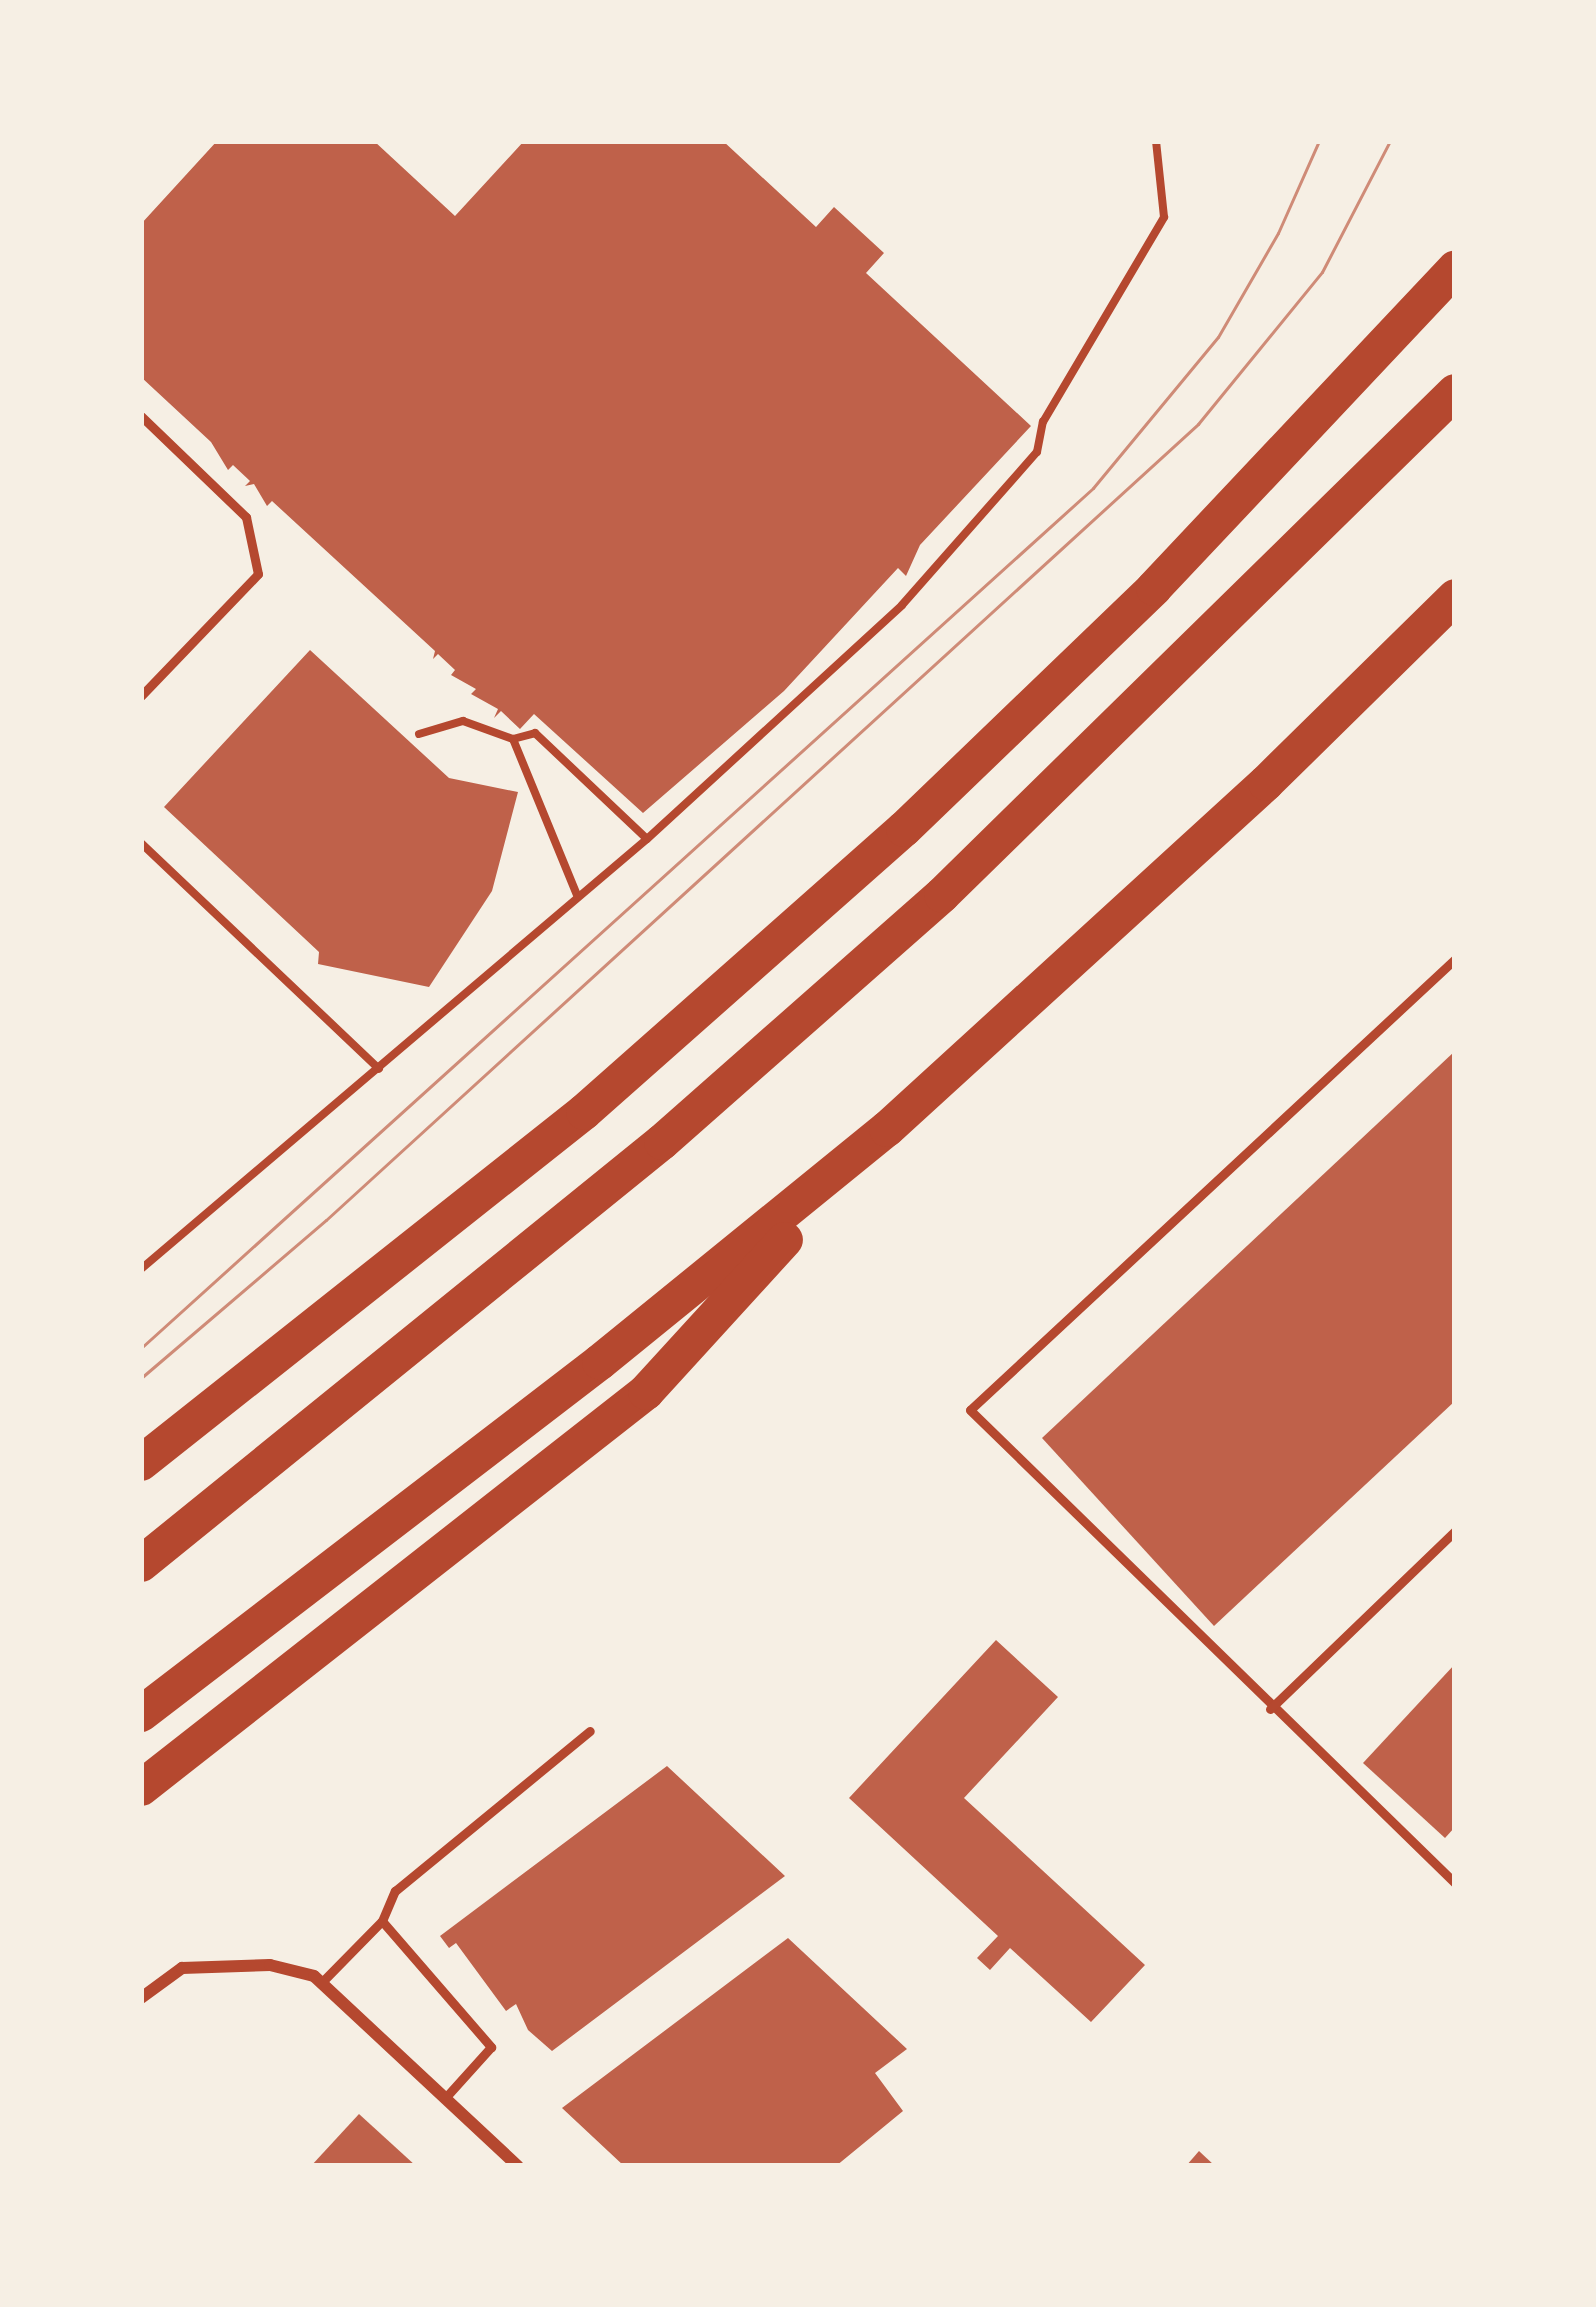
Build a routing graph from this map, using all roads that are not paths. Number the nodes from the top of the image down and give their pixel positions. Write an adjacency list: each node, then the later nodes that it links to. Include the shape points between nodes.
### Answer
1 (1455, 269): 8 (highway, via 1154,588 904,829 584,1112)
2 (1455, 392): 10 (highway, via 942,895 662,1142)
3 (141, 416): 5 (lane, via 246,517 258,574)
4 (1455, 597): 7 (highway, via 1233,814)
5 (141, 696)
6 (1455, 959): 11 (lane, via 970,1410)
7 (887, 1129): 12 (highway, via 618,1348); 14 (highway, via 646,1392)
8 (141, 1463)
9 (1455, 1531): 11 (lane)
10 (141, 1564)
11 (1270, 1709): 15 (lane)
12 (141, 1714)
13 (590, 1731): 16 (lane, via 395,1891)
14 (141, 1789)
15 (1455, 1883)
16 (382, 1921): 17 (lane); 19 (lane, via 491,2047)
17 (321, 1983): 18 (street, via 270,1964 182,1968); 19 (street)
18 (141, 1998)
19 (445, 2098): 20 (street)
20 (518, 2166)

